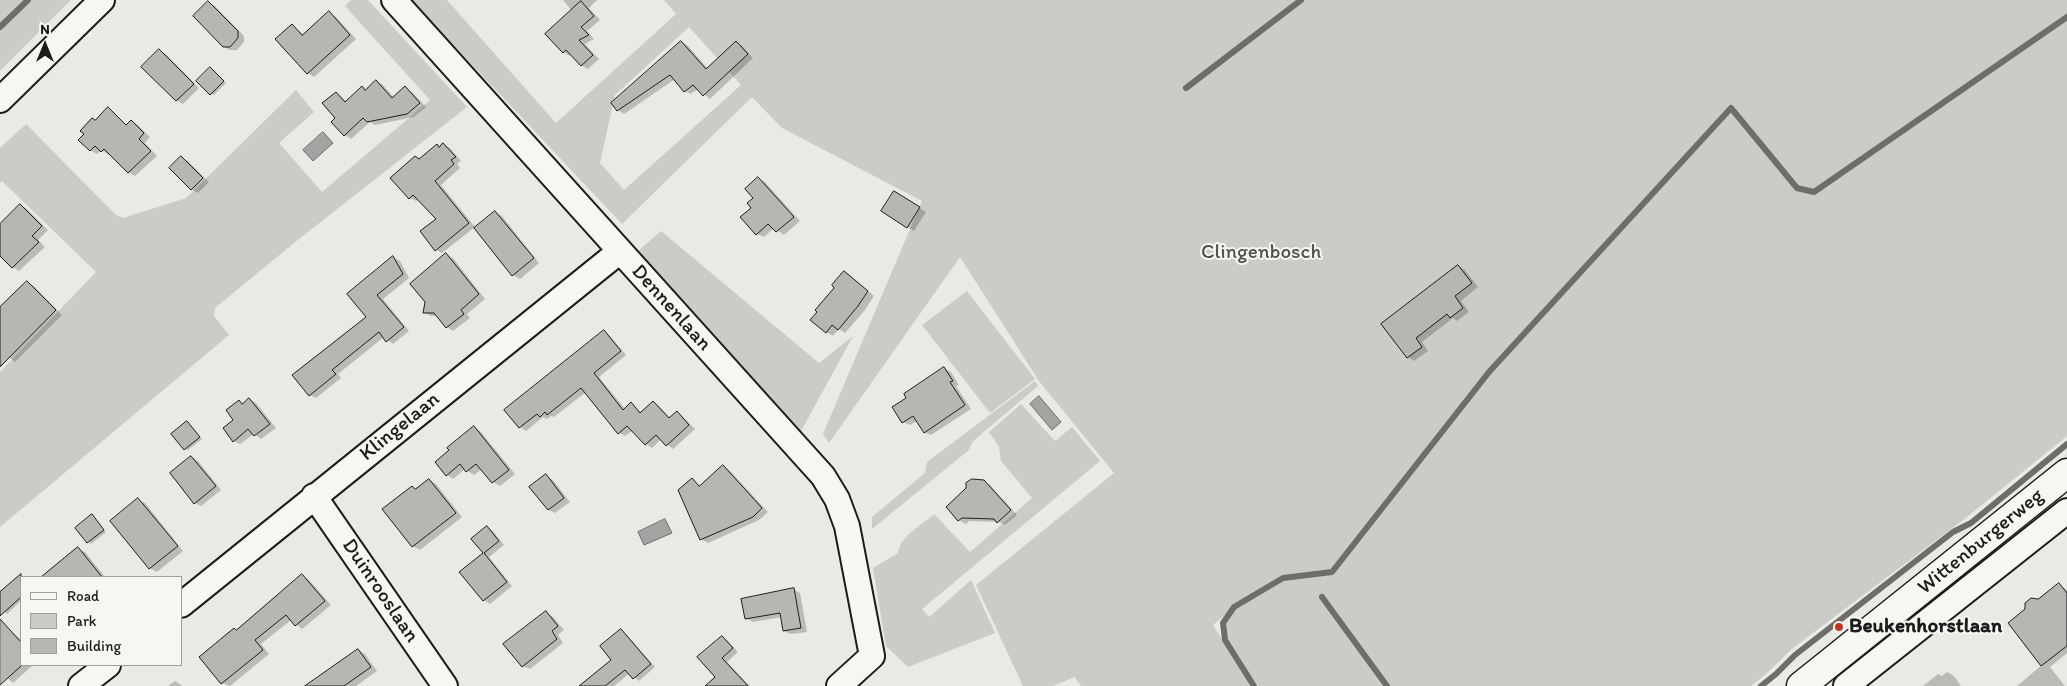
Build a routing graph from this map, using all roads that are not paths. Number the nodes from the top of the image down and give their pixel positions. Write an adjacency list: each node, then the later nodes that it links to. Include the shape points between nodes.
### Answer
1 (102, 0): 3 (street)
2 (394, 0): 4 (street, Dennenlaan)
3 (0, 100)
4 (620, 251): 6 (street, Klingelaan); 12 (street, Dennenlaan, via 823,476 837,499 847,526 872,656)
5 (2067, 473): 13 (street, Wittenburgerweg)
6 (314, 496): 8 (street, Klingelaan); 11 (street, Duinrooslaan)
7 (2067, 511): 14 (street, Wittenburgerweg)
8 (182, 604)
9 (107, 666): 10 (street)
10 (82, 686)
11 (445, 686)
12 (839, 686)
13 (1801, 686)
14 (1846, 686)

